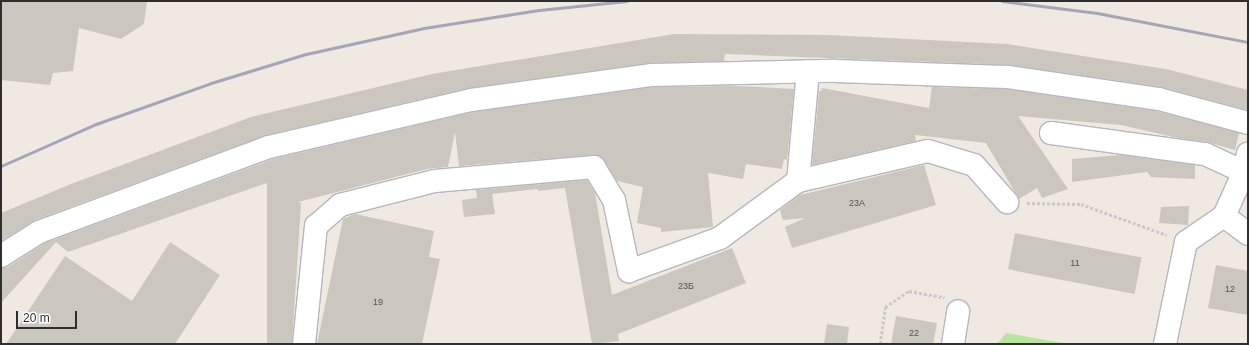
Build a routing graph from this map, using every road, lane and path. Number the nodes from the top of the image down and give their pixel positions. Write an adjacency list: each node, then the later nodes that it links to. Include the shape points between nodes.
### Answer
1 (808, 71): 2 (street, via 1008,77 1159,99); 5 (street); 10 (street, via 652,75 471,100 269,147 39,232)
2 (1248, 123)
3 (1051, 133): 4 (street, via 1205,154)
4 (1244, 174): 7 (street)
5 (798, 181): 6 (street, via 928,151 974,166); 12 (street, via 720,238 629,271 614,200 594,167 435,181 340,205 316,226)
6 (1007, 202): 9 (path, via 1080,204)
7 (1224, 216): 8 (street); 9 (street)
8 (1248, 234)
9 (1184, 249): 15 (street)
10 (1, 256)
11 (958, 311): 13 (path, via 943,296 909,291 885,307); 14 (street)
12 (304, 344)
13 (880, 344)
14 (953, 344)
15 (1165, 344)

